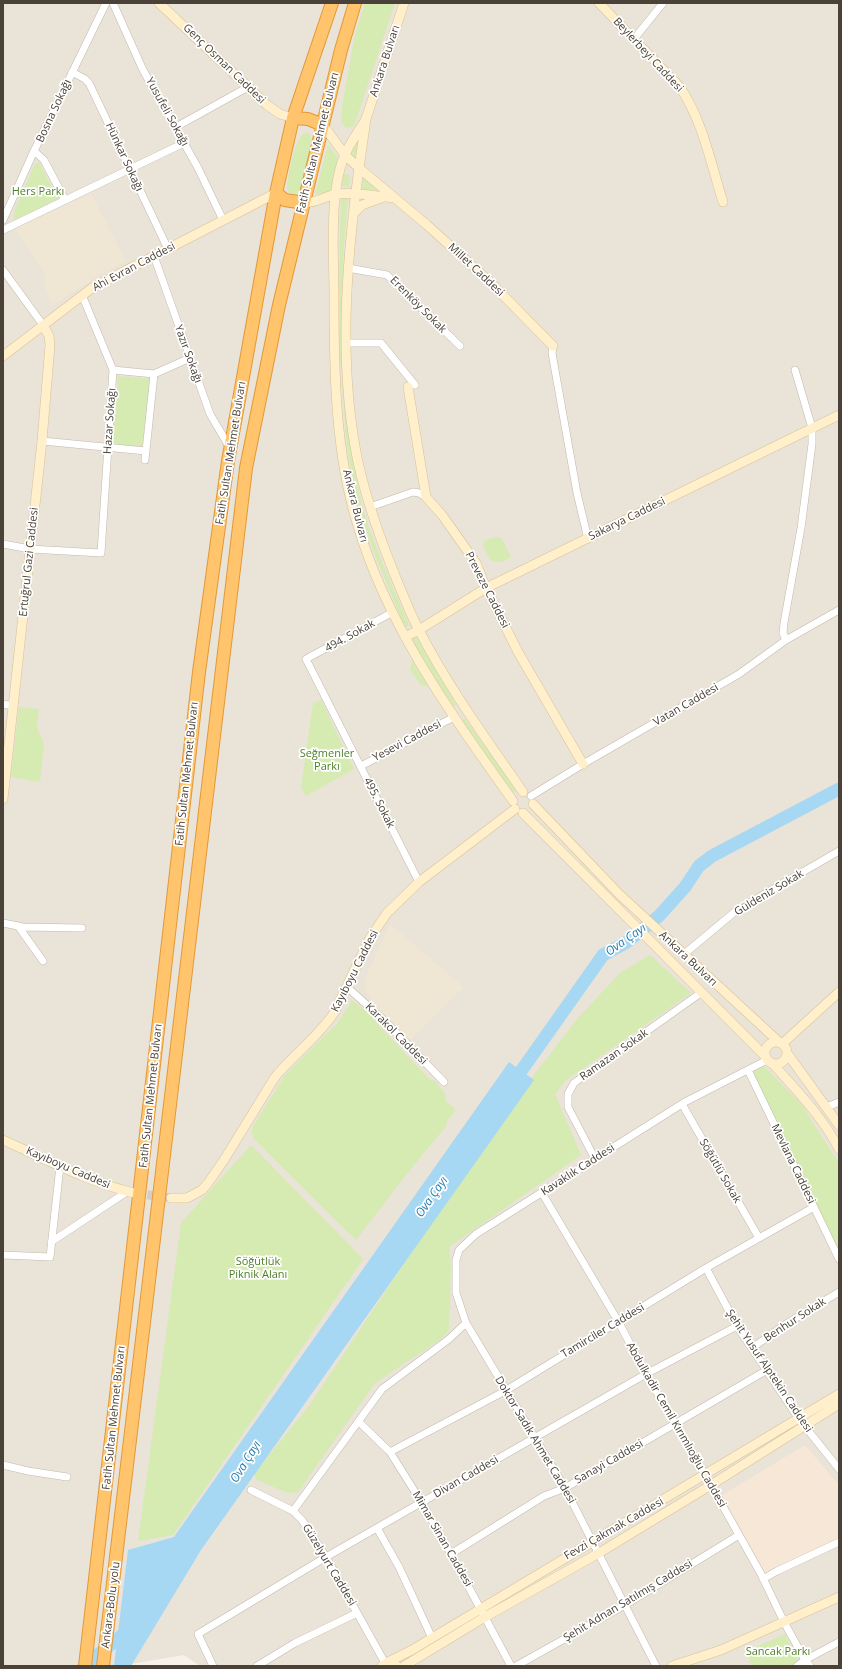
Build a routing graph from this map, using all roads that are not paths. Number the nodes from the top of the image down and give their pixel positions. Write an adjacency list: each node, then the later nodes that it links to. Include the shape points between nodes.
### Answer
1 (106, 3): 10 (street, Bosna Sokağı)
2 (113, 3): 15 (street, Yusufeli Sokağı, via 143,70)
3 (159, 3): 11 (main road, Genç Osman Caddesi)
4 (332, 3): 12 (highway, Fatih Sultan Mehmet Bulvarı)
5 (355, 3): 14 (highway, Fatih Sultan Mehmet Bulvarı)
6 (404, 3): 13 (main road, Ankara Bulvarı)
7 (599, 3): 9 (main road, Beylerbeyi Caddesi)
8 (663, 3): 9 (street)
9 (634, 39): 27 (main road, Beylerbeyi Caddesi, via 684,93 700,128)
10 (72, 72): 17 (street, Bosna Sokağı); 20 (street, Hünkar Sokağı, via 89,83)
11 (248, 87): 12 (main road, Genç Osman Caddesi, via 273,110); 15 (street)
12 (293, 118): 14 (highway, via 308,119); 21 (highway, Fatih Sultan Mehmet Bulvarı)
13 (366, 119): 18 (main road, Ankara Bulvarı); 19 (main road, Ankara Bulvarı)
14 (323, 126): 18 (main road); 28 (highway, Fatih Sultan Mehmet Bulvarı)
15 (176, 127): 16 (street, Yusufeli Sokağı)
16 (184, 143): 20 (street); 31 (street, Yusufeli Sokağı)
17 (34, 151): 26 (street, via 44,160); 30 (street, Bosna Sokağı)
18 (345, 155): 19 (main road); 23 (main road, Ankara Bulvarı)
19 (359, 168): 22 (main road, Ankara Bulvarı); 25 (main road, Millet Caddesi)
20 (129, 170): 26 (street); 33 (street, Hünkar Sokağı)
21 (276, 193): 28 (highway, via 285,200); 31 (main road, Ahi Evran Caddesi); 52 (highway, Fatih Sultan Mehmet Bulvarı)
22 (355, 193): 23 (main road); 24 (main road); 29 (main road, Ankara Bulvarı)
23 (335, 195): 28 (main road); 62 (main road, Ankara Bulvarı, via 334,348 344,468 361,536)
24 (383, 197): 25 (main road); 29 (main road, via 362,205)
25 (395, 198): 41 (main road, Millet Caddesi, via 488,280)
26 (65, 200): 32 (street)
27 (723, 202)
28 (304, 203): 136 (highway, Fatih Sultan Mehmet Bulvarı, via 279,305 246,468)
29 (353, 214): 35 (main road, Ankara Bulvarı)
30 (3, 220)
31 (223, 220): 33 (main road, Ahi Evran Caddesi)
32 (3, 230)
33 (168, 249): 34 (main road, Ahi Evran Caddesi)
34 (154, 256): 37 (main road, Ahi Evran Caddesi); 43 (street, Yazır Sokağı)
35 (348, 268): 39 (main road, Ankara Bulvarı); 40 (street, Erenköy Sokak, via 388,275)
36 (3, 270): 38 (street)
37 (82, 295): 38 (main road, Ahi Evran Caddesi); 44 (street, Hazar Sokağı)
38 (43, 326): 42 (main road, Ahi Evran Caddesi); 50 (main road, Ertuğrul Gazi Caddesi, via 49,336 50,345)
39 (347, 344): 47 (street, via 381,342); 56 (main road, Ankara Bulvarı, via 348,380 356,450)
40 (460, 346)
41 (553, 346): 57 (street, via 552,353 577,493)
42 (3, 356)
43 (190, 358): 46 (street); 52 (street, Yazır Sokağı, via 210,414)
44 (113, 370): 46 (street); 51 (street, Hazar Sokağı)
45 (795, 370): 49 (street)
46 (154, 374): 53 (street)
47 (412, 386): 55 (main road)
48 (839, 415): 49 (main road, Sakarya Caddesi)
49 (812, 428): 57 (main road, Sakarya Caddesi); 65 (street, via 801,528 784,623 783,633)
50 (42, 441): 51 (street); 59 (main road, Ertuğrul Gazi Caddesi)
51 (109, 447): 53 (street); 59 (street, Hazar Sokağı, via 101,553)
52 (230, 448): 139 (highway, Fatih Sultan Mehmet Bulvarı, via 199,672)
53 (146, 451): 54 (street)
54 (145, 460)
55 (426, 497): 56 (street, via 413,492); 60 (main road, Preveze Caddesi, via 472,558)
56 (370, 507): 63 (main road, Ankara Bulvarı, via 394,573)
57 (588, 539): 60 (main road, Sakarya Caddesi)
58 (3, 544): 59 (street)
59 (30, 549): 68 (main road, Ertuğrul Gazi Caddesi)
60 (486, 588): 63 (main road, Sakarya Caddesi); 71 (main road, Preveze Caddesi, via 518,652)
61 (839, 610): 65 (street, Vatan Caddesi)
62 (393, 612): 64 (main road, Ankara Bulvarı); 66 (street, 494. Sokak)
63 (419, 630): 64 (main road, Sakarya Caddesi); 69 (main road, Ankara Bulvarı, via 434,659)
64 (405, 637): 70 (main road, Ankara Bulvarı)
65 (786, 640): 71 (street, Vatan Caddesi, via 739,674)
66 (306, 659): 72 (street, 495. Sokak)
67 (3, 704): 68 (street)
68 (13, 706): 74 (main road, Ertuğrul Gazi Caddesi)
69 (467, 710): 70 (main road); 73 (main road, Ankara Bulvarı)
70 (454, 717): 72 (street, Yesevi Caddesi); 75 (main road, Ankara Bulvarı)
71 (583, 764): 73 (street, Vatan Caddesi)
72 (360, 766): 77 (street, 495. Sokak)
73 (529, 798): 75 (main road, via 530,809); 75 (main road, via 518,794); 81 (main road, Ankara Bulvarı, via 619,894)
74 (3, 799)
75 (517, 808): 77 (main road, Kayıboyu Caddesi); 84 (main road, Ankara Bulvarı)
76 (839, 852): 81 (street, Güldeniz Sokak, via 737,910)
77 (419, 882): 83 (main road, Kayıboyu Caddesi, via 397,902 380,923 370,938)
78 (3, 923): 79 (street)
79 (18, 926): 80 (street); 82 (street)
80 (82, 928)
81 (683, 955): 86 (main road, Ankara Bulvarı)
82 (43, 961)
83 (347, 987): 90 (street, Karakol Caddesi, via 388,1024); 101 (main road, Kayıboyu Caddesi, via 328,1024 275,1077 208,1183 202,1190 186,1198)
84 (702, 992): 88 (main road, Ankara Bulvarı); 97 (street, Ramazan Sokak, via 574,1083 568,1094 568,1107)
85 (839, 992): 86 (main road)
86 (780, 1043): 87 (main road, Ankara Bulvarı); 88 (main road, via 768,1045)
87 (787, 1053): 88 (main road, via 782,1062); 93 (main road, Ankara Bulvarı)
88 (768, 1060): 89 (street, Kavaklık Caddesi); 96 (main road, Ankara Bulvarı, via 813,1108)
89 (748, 1070): 92 (street, Kavaklık Caddesi); 102 (street, Mevlana Caddesi)
90 (444, 1082)
91 (839, 1102): 93 (street)
92 (682, 1104): 97 (street, Kavaklık Caddesi); 103 (street, Söğütlü Sokak)
93 (827, 1107): 94 (main road, Ankara Bulvarı)
94 (839, 1126)
95 (3, 1140): 98 (main road, Kayıboyu Caddesi)
96 (839, 1149)
97 (594, 1159): 100 (street, Kavaklık Caddesi)
98 (60, 1166): 99 (main road, Kayıboyu Caddesi); 104 (street)
99 (131, 1192): 104 (street)
100 (542, 1193): 109 (street, Abdulkadir Cemil Kırımlıoğlu Caddesi); 110 (street, Kavaklık Caddesi, via 476,1234 459,1250 456,1260 456,1293)
101 (171, 1198)
102 (814, 1207): 103 (street, Tamirciler Caddesi); 106 (street, Mevlana Caddesi)
103 (759, 1238): 107 (street, Tamirciler Caddesi)
104 (51, 1242): 105 (street, via 50,1257)
105 (3, 1255)
106 (839, 1259)
107 (706, 1268): 109 (street, Tamirciler Caddesi); 111 (street, Şehit Yusuf Alptekin Caddesi)
108 (839, 1292): 112 (street, Benhur Sokak)
109 (618, 1321): 114 (street, Abdulkadir Cemil Kırımlıoğlu Caddesi); 115 (street, Tamirciler Caddesi)
110 (466, 1324): 115 (street, Doktor Sadık Ahmet Caddesi); 118 (street, via 382,1389)
111 (737, 1326): 112 (street, Şehit Yusuf Alptekin Caddesi); 114 (street, Divan Caddesi)
112 (752, 1348): 113 (street, Şehit Yusuf Alptekin Caddesi)
113 (767, 1370): 119 (street, Şehit Yusuf Alptekin Caddesi); 120 (street, Sanayi Caddesi)
114 (646, 1374): 120 (street, Abdulkadir Cemil Kırımlıoğlu Caddesi); 121 (street, Divan Caddesi)
115 (505, 1390): 121 (street, Doktor Sadık Ahmet Caddesi); 122 (street, Tamirciler Caddesi)
116 (839, 1394): 119 (main road, Fevzi Çakmak Caddesi)
117 (839, 1404): 119 (main road, Fevzi Çakmak Caddesi)
118 (359, 1422): 122 (street, Mimar Sinan Caddesi); 131 (street)
119 (802, 1422): 124 (street, Şehit Yusuf Alptekin Caddesi); 125 (main road, Fevzi Çakmak Caddesi); 127 (main road, Fevzi Çakmak Caddesi)
120 (675, 1424): 125 (street, Abdulkadir Cemil Kırımlıoğlu Caddesi); 128 (street, Sanayi Caddesi)
121 (536, 1437): 128 (street, Doktor Sadık Ahmet Caddesi); 130 (street, Divan Caddesi)
122 (390, 1452): 130 (street, Mimar Sinan Caddesi)
123 (3, 1465): 126 (street)
124 (839, 1470)
125 (706, 1475): 127 (street, Abdulkadir Cemil Kırımlıoğlu Caddesi); 134 (main road, Fevzi Çakmak Caddesi)
126 (67, 1477)
127 (711, 1485): 133 (street, Abdulkadir Cemil Kırımlıoğlu Caddesi); 137 (main road, Fevzi Çakmak Caddesi)
128 (565, 1488): 134 (street, Doktor Sadık Ahmet Caddesi); 138 (street, Sanayi Caddesi, via 544,1496)
129 (250, 1490): 131 (street, Güzelyurt Caddesi)
130 (422, 1503): 132 (street, Divan Caddesi); 138 (street, Mimar Sinan Caddesi)
131 (293, 1511): 140 (street, Güzelyurt Caddesi, via 302,1520)
132 (377, 1528): 140 (street, Divan Caddesi); 148 (street, via 399,1567)
133 (739, 1535): 141 (street, Abdulkadir Cemil Kırımlıoğlu Caddesi); 143 (street, Şehit Adnan Satılmış Caddesi)
134 (592, 1541): 137 (street, Doktor Sadık Ahmet Caddesi); 144 (main road, Fevzi Çakmak Caddesi)
135 (839, 1542): 141 (street)
136 (119, 1544): 153 (highway, Ankara-Bolu yolu)
137 (598, 1553): 143 (street, Doktor Sadık Ahmet Caddesi); 146 (main road, Fevzi Çakmak Caddesi)
138 (451, 1554): 144 (street, Mimar Sinan Caddesi)
139 (99, 1556): 152 (highway, Ankara-Bolu yolu)
140 (326, 1557): 145 (street, Güzelyurt Caddesi); 154 (street, Divan Caddesi, via 198,1634)
141 (763, 1579): 147 (street, Abdulkadir Cemil Kırımlıoğlu Caddesi)
142 (839, 1597): 147 (main road)
143 (625, 1605): 158 (street, Şehit Adnan Satılmış Caddesi); 159 (street, Doktor Sadık Ahmet Caddesi)
144 (480, 1608): 146 (street, Mimar Sinan Caddesi); 148 (main road, Fevzi Çakmak Caddesi)
145 (357, 1613): 151 (street, Güzelyurt Caddesi); 155 (street)
146 (486, 1617): 156 (main road, Fevzi Çakmak Caddesi); 157 (street, Mimar Sinan Caddesi)
147 (784, 1622): 150 (street, Abdulkadir Cemil Kırımlıoğlu Caddesi); 160 (main road, via 721,1650)
148 (432, 1638): 151 (main road, Fevzi Çakmak Caddesi)
149 (839, 1642): 150 (street)
150 (805, 1660): 161 (street); 162 (street, Abdulkadir Cemil Kırımlıoğlu Caddesi)
151 (388, 1664)
152 (85, 1666)
153 (104, 1666)
154 (213, 1666)
155 (257, 1666)
156 (404, 1666)
157 (511, 1666)
158 (516, 1666)
159 (656, 1666)
160 (672, 1666)
161 (797, 1666)
162 (810, 1666)

